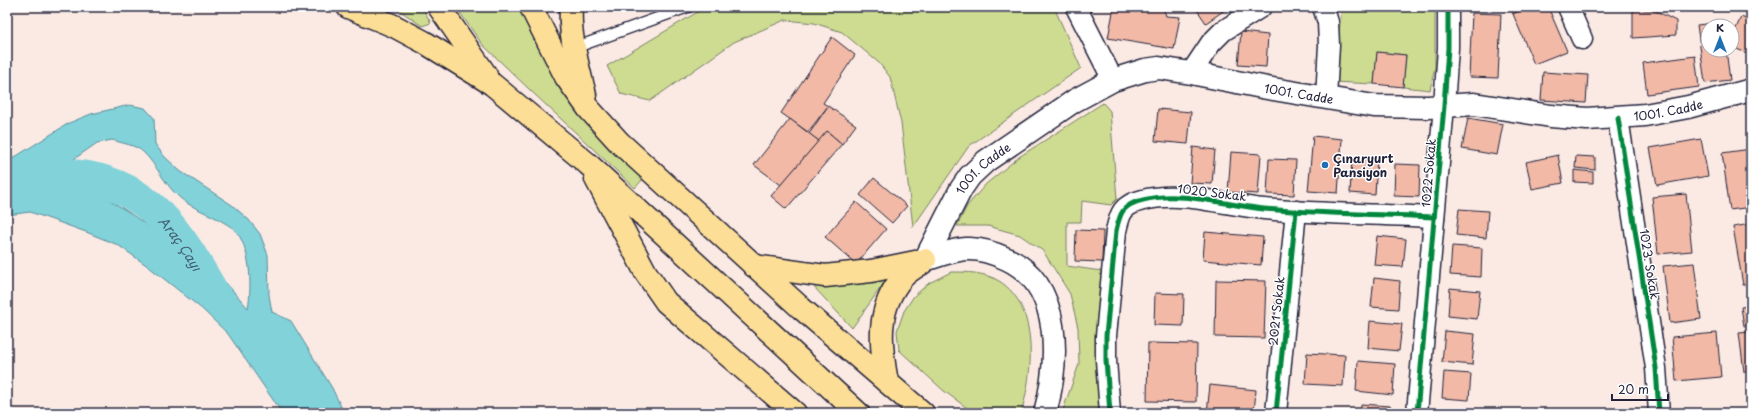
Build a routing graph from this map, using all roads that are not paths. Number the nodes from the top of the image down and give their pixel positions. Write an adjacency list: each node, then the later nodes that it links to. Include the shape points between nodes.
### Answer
1 (348, 7): 15 (highway, via 424,42)
2 (439, 7): 15 (highway)
3 (531, 7): 19 (highway, via 566,77)
4 (571, 7): 12 (highway)
5 (688, 7): 12 (lane)
6 (1076, 7): 14 (street)
7 (1261, 7): 13 (street, via 1223,31 1211,43)
8 (1323, 7): 17 (street, via 1328,22 1329,45)
9 (1448, 7): 18 (street, 1022 Sokak)
10 (1568, 7): 11 (street)
11 (1582, 39)
12 (574, 48): 19 (highway)
13 (1190, 73): 14 (main road, 1001. Cadde, via 1159,68); 17 (main road, 1001. Cadde)
14 (1113, 80): 24 (main road, 1001. Cadde, via 1074,101 1011,143 970,176)
15 (492, 84): 21 (highway)
16 (1751, 90): 20 (main road, 1001. Cadde, via 1688,107)
17 (1326, 98): 18 (main road, 1001. Cadde, via 1374,106)
18 (1444, 106): 20 (main road, 1001. Cadde, via 1474,104 1551,116); 23 (street, 1022 Sokak)
19 (588, 108): 25 (highway, via 619,142)
20 (1618, 118): 34 (street, 1023. Sokak, via 1656,368)
21 (588, 164): 27 (highway, via 646,273 666,302); 28 (highway)
22 (1296, 211): 23 (street, 1020 Sokak); 31 (street, 1020 Sokak, via 1176,196 1141,200 1124,207 1116,231 1106,336); 32 (street, 2021 Sokak)
23 (1434, 217): 33 (street, 1022 Sokak)
24 (925, 260): 25 (highway, via 871,271 825,276); 26 (highway, via 903,277 885,307 881,340); 30 (main road, via 962,249 982,249 1016,263 1030,274 1048,305 1052,326 1053,378)
25 (754, 266): 26 (highway)
26 (887, 382): 29 (highway)
27 (795, 413)
28 (858, 413)
29 (923, 413)
30 (1045, 413)
31 (1110, 413)
32 (1276, 413)
33 (1417, 413)
34 (1659, 413)

